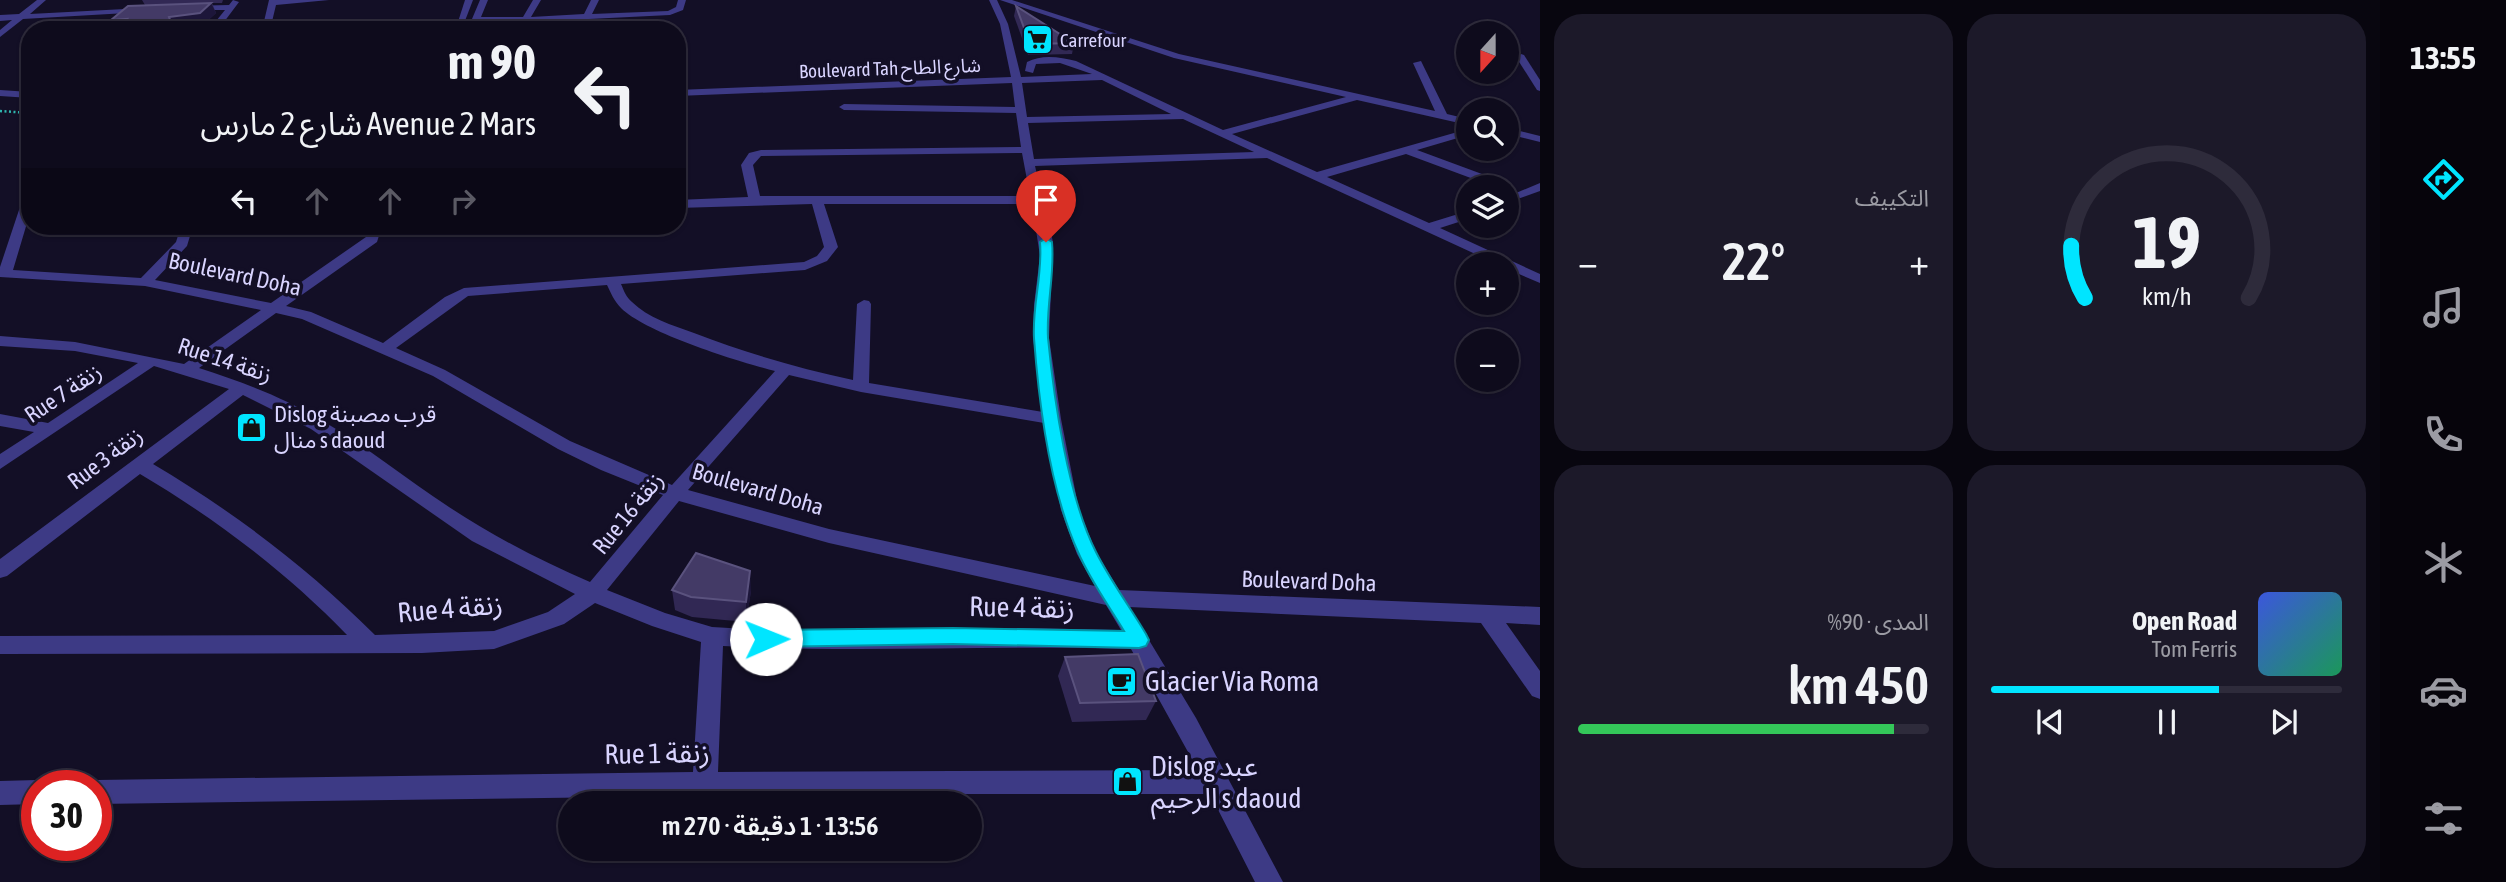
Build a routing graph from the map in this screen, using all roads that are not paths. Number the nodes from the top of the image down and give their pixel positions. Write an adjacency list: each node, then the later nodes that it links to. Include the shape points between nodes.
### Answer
1 (42, 0): 18 (street)
2 (116, 0): 16 (street)
3 (325, 0): 12 (street)
4 (469, 0): 25 (street)
5 (484, 0): 21 (street, via 476,19)
6 (537, 0): 21 (street)
7 (595, 0): 20 (street)
8 (647, 0): 17 (street)
9 (682, 0): 17 (street, via 680,8 670,13)
10 (993, 0): 29 (street)
11 (1004, 0): 36 (street, via 1158,51)
12 (273, 1): 24 (street)
13 (234, 3): 14 (street); 23 (street)
14 (179, 9)
15 (153, 10): 16 (street)
16 (104, 12): 18 (street); 22 (street)
17 (643, 15): 20 (street)
18 (21, 17): 19 (street); 26 (street)
19 (0, 18)
20 (586, 18): 21 (street)
21 (525, 20)
22 (97, 21)
23 (220, 21)
24 (268, 21)
25 (461, 21)
26 (0, 34)
27 (1521, 57): 32 (street)
28 (1418, 63): 42 (street)
29 (1021, 74): 30 (street, Boulevard Tah شارع الطاح); 30 (street, Boulevard Tah شارع الطاح, via 1084,68); 31 (street, Boulevard Tah شارع الطاح); 34 (street, Boulevard Tah شارع الطاح); 40 (street)
30 (1104, 77): 41 (street)
31 (686, 85)
32 (1540, 88)
33 (0, 93): 35 (street)
34 (686, 93)
35 (21, 94)
36 (1357, 98): 42 (street); 44 (street)
37 (0, 104): 38 (street)
38 (21, 105)
39 (844, 107): 40 (street)
40 (1021, 115): 41 (street); 50 (street)
41 (1187, 116): 44 (street)
42 (1443, 117): 43 (street)
43 (1456, 120)
44 (1223, 133): 49 (street)
45 (1519, 134): 47 (street)
46 (1456, 135): 48 (street)
47 (1540, 139)
48 (1406, 150): 51 (street); 52 (street)
49 (1270, 155): 50 (street); 52 (street)
50 (1028, 156): 55 (street, via 761,153 753,155 747,165); 57 (street)
51 (1464, 175)
52 (1317, 176): 61 (street)
53 (1540, 187): 54 (street)
54 (1519, 192)
55 (755, 200): 56 (street); 58 (street)
56 (817, 200): 57 (street); 66 (street, via 831,247 820,262 784,269)
57 (1037, 200): 77 (street, via 1047,256 1041,327)
58 (686, 204)
59 (21, 217): 64 (street)
60 (1456, 219): 61 (street)
61 (1428, 228): 65 (street)
62 (184, 235): 67 (street)
63 (373, 235): 69 (street)
64 (2, 273): 67 (street, Boulevard Doha)
65 (1540, 279)
66 (613, 281): 71 (street, via 464,292); 73 (street, via 625,304 651,321)
67 (145, 282): 69 (street, Boulevard Doha)
68 (864, 304): 75 (street)
69 (275, 307): 71 (street, Boulevard Doha, via 306,315); 74 (street)
70 (0, 341): 72 (street, Rue 14 زنقة, via 65,345)
71 (385, 349): 82 (street, Boulevard Doha, via 439,373 564,445)
72 (151, 361): 74 (street, Rue 14 زنقة); 79 (street, Rue 7 زنقة)
73 (785, 370): 75 (street); 82 (street, Rue 16 زنقة)
74 (185, 371): 76 (street, Rue 14 زنقة)
75 (861, 387): 77 (street)
76 (242, 388): 81 (street, Rue 3 زنقة); 84 (street, Rue 14 زنقة, via 312,422 494,544)
77 (1052, 419): 85 (street, via 1076,527)
78 (0, 420): 79 (street)
79 (51, 429): 80 (street, Rue 7 زنقة)
80 (0, 463)
81 (138, 464): 83 (street, Rue 3 زنقة); 90 (street, via 200,499 274,555)
82 (675, 493): 84 (street, Rue 16 زنقة); 85 (street, Boulevard Doha, via 829,536)
83 (0, 569)
84 (593, 593): 88 (street, Rue 4 زنقة); 90 (street, Rue 4 زنقة, via 556,618 494,640)
85 (1113, 597): 86 (street, Boulevard Doha); 89 (street)
86 (1487, 614): 87 (street, Boulevard Doha); 92 (street)
87 (1540, 616)
88 (712, 636): 89 (street, Rue 4 زنقة); 94 (street)
89 (1139, 640): 93 (street)
90 (369, 643): 91 (street, Rue 4 زنقة)
91 (0, 645)
92 (1540, 689)
93 (1218, 782): 94 (street, Rue 1 زنقة); 98 (street)
94 (705, 784): 96 (street, Rue 1 زنقة)
95 (21, 792): 97 (street)
96 (112, 792)
97 (0, 793)
98 (1269, 882)

